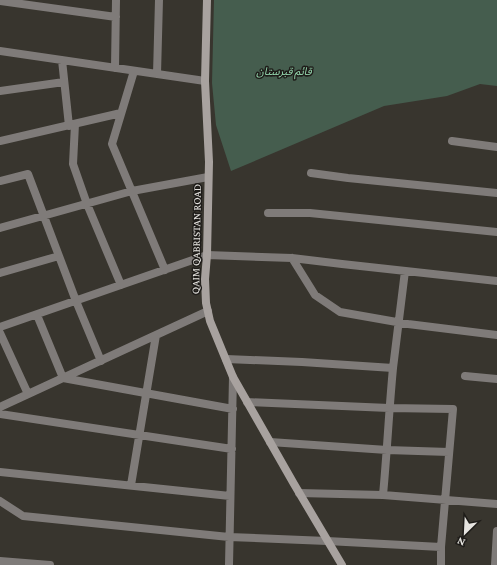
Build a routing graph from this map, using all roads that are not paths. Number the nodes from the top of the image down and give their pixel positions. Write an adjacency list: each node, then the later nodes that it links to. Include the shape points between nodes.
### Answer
1 (116, 0): 5 (street)
2 (159, 0): 10 (street)
3 (207, 0): 11 (street, QAIM QABRISTAN ROAD)
4 (0, 1): 5 (street)
5 (116, 17): 8 (street)
6 (0, 51): 7 (street)
7 (62, 60): 8 (street); 12 (street)
8 (115, 68): 9 (street)
9 (134, 71): 10 (street); 14 (street)
10 (157, 74): 11 (street)
11 (205, 81): 20 (street, QAIM QABRISTAN ROAD)
12 (64, 82): 13 (street); 15 (street)
13 (0, 91)
14 (121, 114): 15 (street); 22 (street, via 112,144)
15 (72, 125): 17 (street); 24 (street, via 73,164)
16 (452, 141): 18 (street)
17 (0, 142)
18 (497, 147)
19 (311, 173): 23 (street)
20 (208, 177): 22 (street); 30 (street, QAIM QABRISTAN ROAD)
21 (0, 181): 26 (street, via 28,174)
22 (132, 191): 24 (street); 32 (street)
23 (497, 193)
24 (87, 204): 26 (street); 36 (street)
25 (268, 213): 28 (street, via 310,213)
26 (44, 216): 27 (street); 29 (street)
27 (0, 228)
28 (497, 232)
29 (59, 256): 34 (street); 37 (street)
30 (207, 256): 31 (street); 32 (street); 38 (street, QAIM QABRISTAN ROAD, via 205,279)
31 (292, 258): 33 (street); 40 (street, via 315,295 340,312)
32 (165, 270): 36 (street)
33 (405, 271): 35 (street); 40 (street)
34 (0, 272)
35 (497, 281)
36 (121, 285): 37 (street)
37 (76, 301): 39 (street); 46 (street)
38 (208, 311): 43 (street); 45 (street, QAIM QABRISTAN ROAD)
39 (36, 315): 41 (street); 50 (street)
40 (398, 322): 44 (street); 47 (street)
41 (0, 327)
42 (0, 333): 53 (street)
43 (156, 335): 46 (street); 52 (street)
44 (497, 335)
45 (226, 359): 47 (street); 49 (street, QAIM QABRISTAN ROAD)
46 (101, 361): 50 (street)
47 (394, 368): 56 (street)
48 (465, 376): 51 (street)
49 (233, 377): 54 (street, QAIM QABRISTAN ROAD); 57 (street)
50 (63, 378): 52 (street); 53 (street)
51 (497, 379)
52 (146, 393): 57 (street); 59 (street)
53 (28, 394): 55 (street)
54 (247, 402): 56 (street); 60 (street, QAIM QABRISTAN ROAD)
55 (0, 408)
56 (389, 408): 62 (street); 63 (street, via 452,410)
57 (233, 409): 61 (street)
58 (0, 414): 59 (street)
59 (140, 435): 61 (street); 65 (street)
60 (270, 442): 62 (street); 66 (street, QAIM QABRISTAN ROAD)
61 (232, 449): 68 (street)
62 (387, 450): 63 (street); 67 (street)
63 (449, 452): 69 (street)
64 (0, 472): 65 (street)
65 (131, 485): 68 (street)
66 (299, 493): 67 (street); 74 (street, QAIM QABRISTAN ROAD)
67 (384, 495): 69 (street)
68 (230, 496): 73 (street)
69 (445, 500): 71 (street); 75 (street)
70 (0, 502): 73 (street, via 23,516)
71 (497, 504)
72 (497, 531): 81 (street)
73 (229, 537): 74 (street); 78 (street)
74 (328, 541): 75 (street); 79 (street, QAIM QABRISTAN ROAD)
75 (441, 547): 80 (street)
76 (0, 561): 77 (street)
77 (50, 565)
78 (229, 565)
79 (342, 565)
80 (441, 565)
81 (494, 565)

